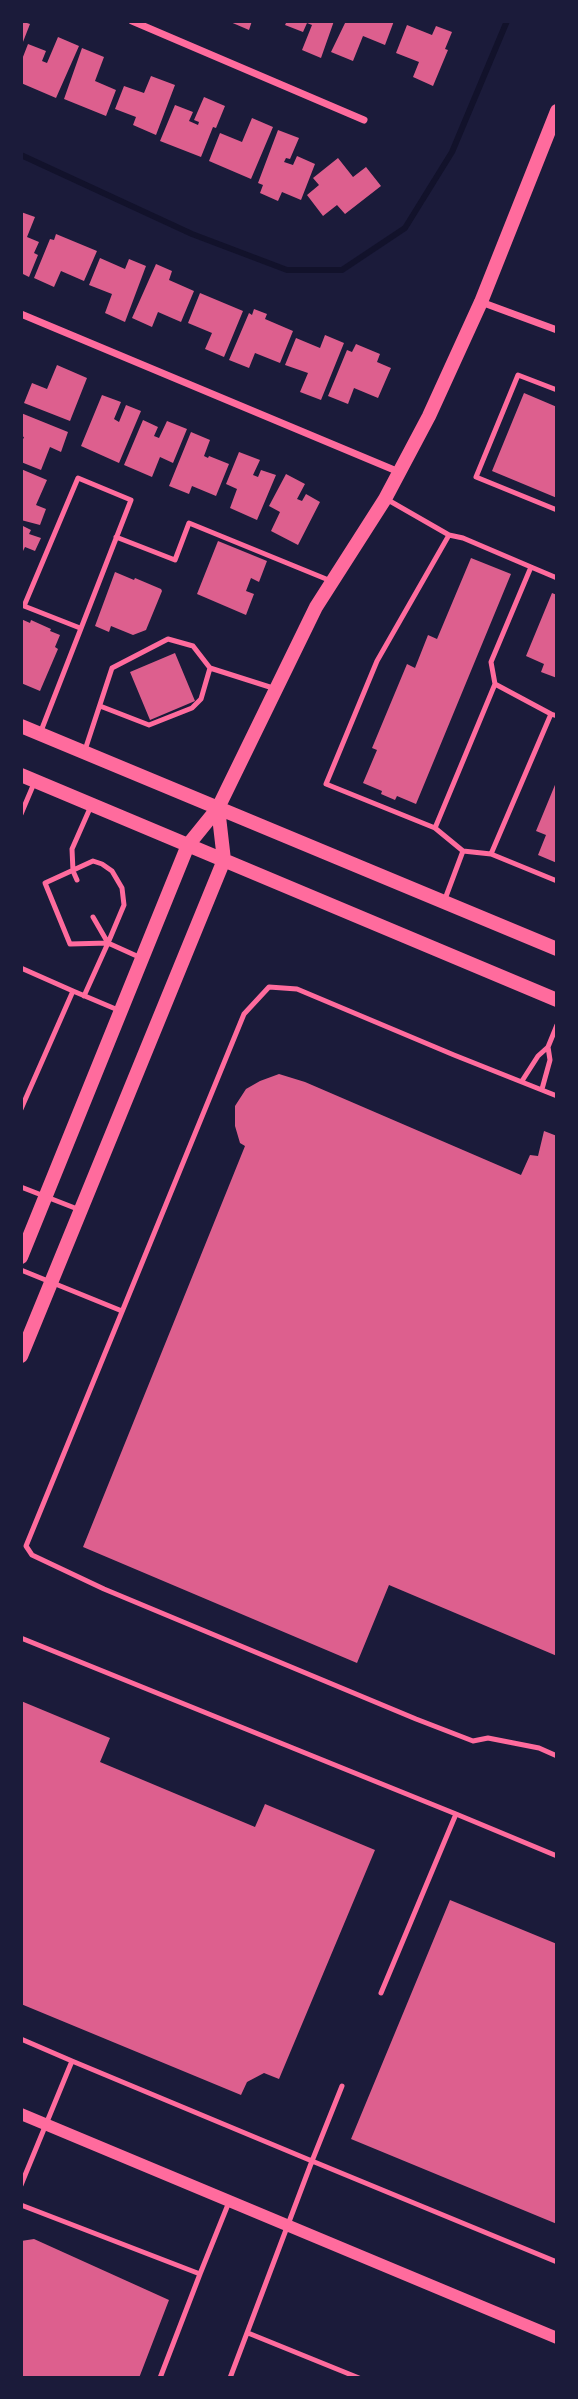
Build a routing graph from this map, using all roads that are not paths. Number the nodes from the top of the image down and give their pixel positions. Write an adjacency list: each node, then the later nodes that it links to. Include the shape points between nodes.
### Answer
1 (132, 21): 3 (street)
2 (557, 111): 4 (main road)
3 (364, 120)
4 (481, 302): 6 (street); 8 (main road)
5 (21, 314): 8 (street)
6 (557, 331)
7 (557, 390): 10 (lane, via 518,375 476,477)
8 (399, 472): 9 (main road)
9 (385, 499): 11 (lane); 15 (main road)
10 (557, 510)
11 (449, 535): 13 (lane); 30 (lane, via 377,661 326,784)
12 (116, 537): 15 (lane, via 175,560 188,523); 16 (lane); 16 (lane, via 131,500 78,478 24,606)
13 (531, 567): 14 (lane); 18 (lane, via 491,662)
14 (557, 578)
15 (331, 581): 19 (main road)
16 (80, 628): 23 (lane)
17 (210, 668): 19 (lane); 20 (lane, via 201,699 192,708 149,725); 20 (lane, via 193,646 168,639 112,668)
18 (495, 684): 21 (lane); 30 (lane)
19 (276, 689): 28 (main road)
20 (100, 706): 24 (lane)
21 (554, 715): 33 (lane)
22 (21, 726): 23 (main road)
23 (40, 734): 24 (main road)
24 (84, 752): 28 (main road)
25 (21, 775): 26 (main road)
26 (35, 781): 27 (main road); 29 (lane)
27 (92, 806): 31 (main road); 35 (lane, via 72,849)
28 (218, 808): 31 (main road); 34 (main road); 38 (main road)
29 (21, 814)
30 (435, 828): 32 (lane)
31 (188, 845): 34 (main road); 42 (main road)
32 (463, 851): 33 (lane); 38 (lane)
33 (491, 854): 37 (lane)
34 (223, 860): 46 (main road); 56 (main road)
35 (73, 871): 36 (lane); 40 (lane, via 93,862 102,864 122,888 124,905); 40 (lane, via 45,883 71,944)
36 (77, 880)
37 (557, 881)
38 (444, 902): 41 (main road)
39 (93, 917): 40 (lane)
40 (108, 943): 42 (lane); 45 (lane)
41 (557, 949)
42 (142, 958): 47 (main road)
43 (21, 968): 44 (lane)
44 (72, 991): 45 (lane); 53 (lane)
45 (84, 996): 47 (lane)
46 (557, 1000)
47 (121, 1011): 55 (main road)
48 (557, 1025): 49 (lane)
49 (548, 1047): 50 (lane); 51 (lane, via 550,1060)
50 (522, 1081): 51 (lane); 60 (lane, via 297,989 269,987 244,1014)
51 (542, 1089): 52 (lane)
52 (557, 1096)
53 (21, 1109)
54 (21, 1187): 55 (lane)
55 (46, 1197): 56 (lane); 57 (main road)
56 (81, 1210): 59 (main road)
57 (21, 1256)
58 (21, 1270): 59 (lane)
59 (51, 1282): 60 (lane); 61 (main road)
60 (122, 1311): 63 (lane, via 26,1546 32,1555 473,1741 488,1738)
61 (22, 1349)
62 (21, 1638): 64 (lane)
63 (557, 1756)
64 (456, 1814): 65 (lane); 66 (lane)
65 (557, 1856)
66 (381, 1993)
67 (21, 2039): 68 (lane)
68 (72, 2061): 71 (lane); 72 (lane)
69 (342, 2086): 72 (lane)
70 (21, 2114): 71 (street)
71 (45, 2124): 73 (lane); 74 (street)
72 (312, 2161): 76 (lane); 77 (lane)
73 (21, 2185)
74 (229, 2201): 76 (street); 78 (lane)
75 (21, 2205): 78 (lane)
76 (287, 2225): 79 (lane); 80 (street)
77 (557, 2262)
78 (201, 2274): 81 (lane)
79 (248, 2333): 82 (lane); 83 (lane)
80 (557, 2339)
81 (160, 2378)
82 (230, 2378)
83 (359, 2378)

